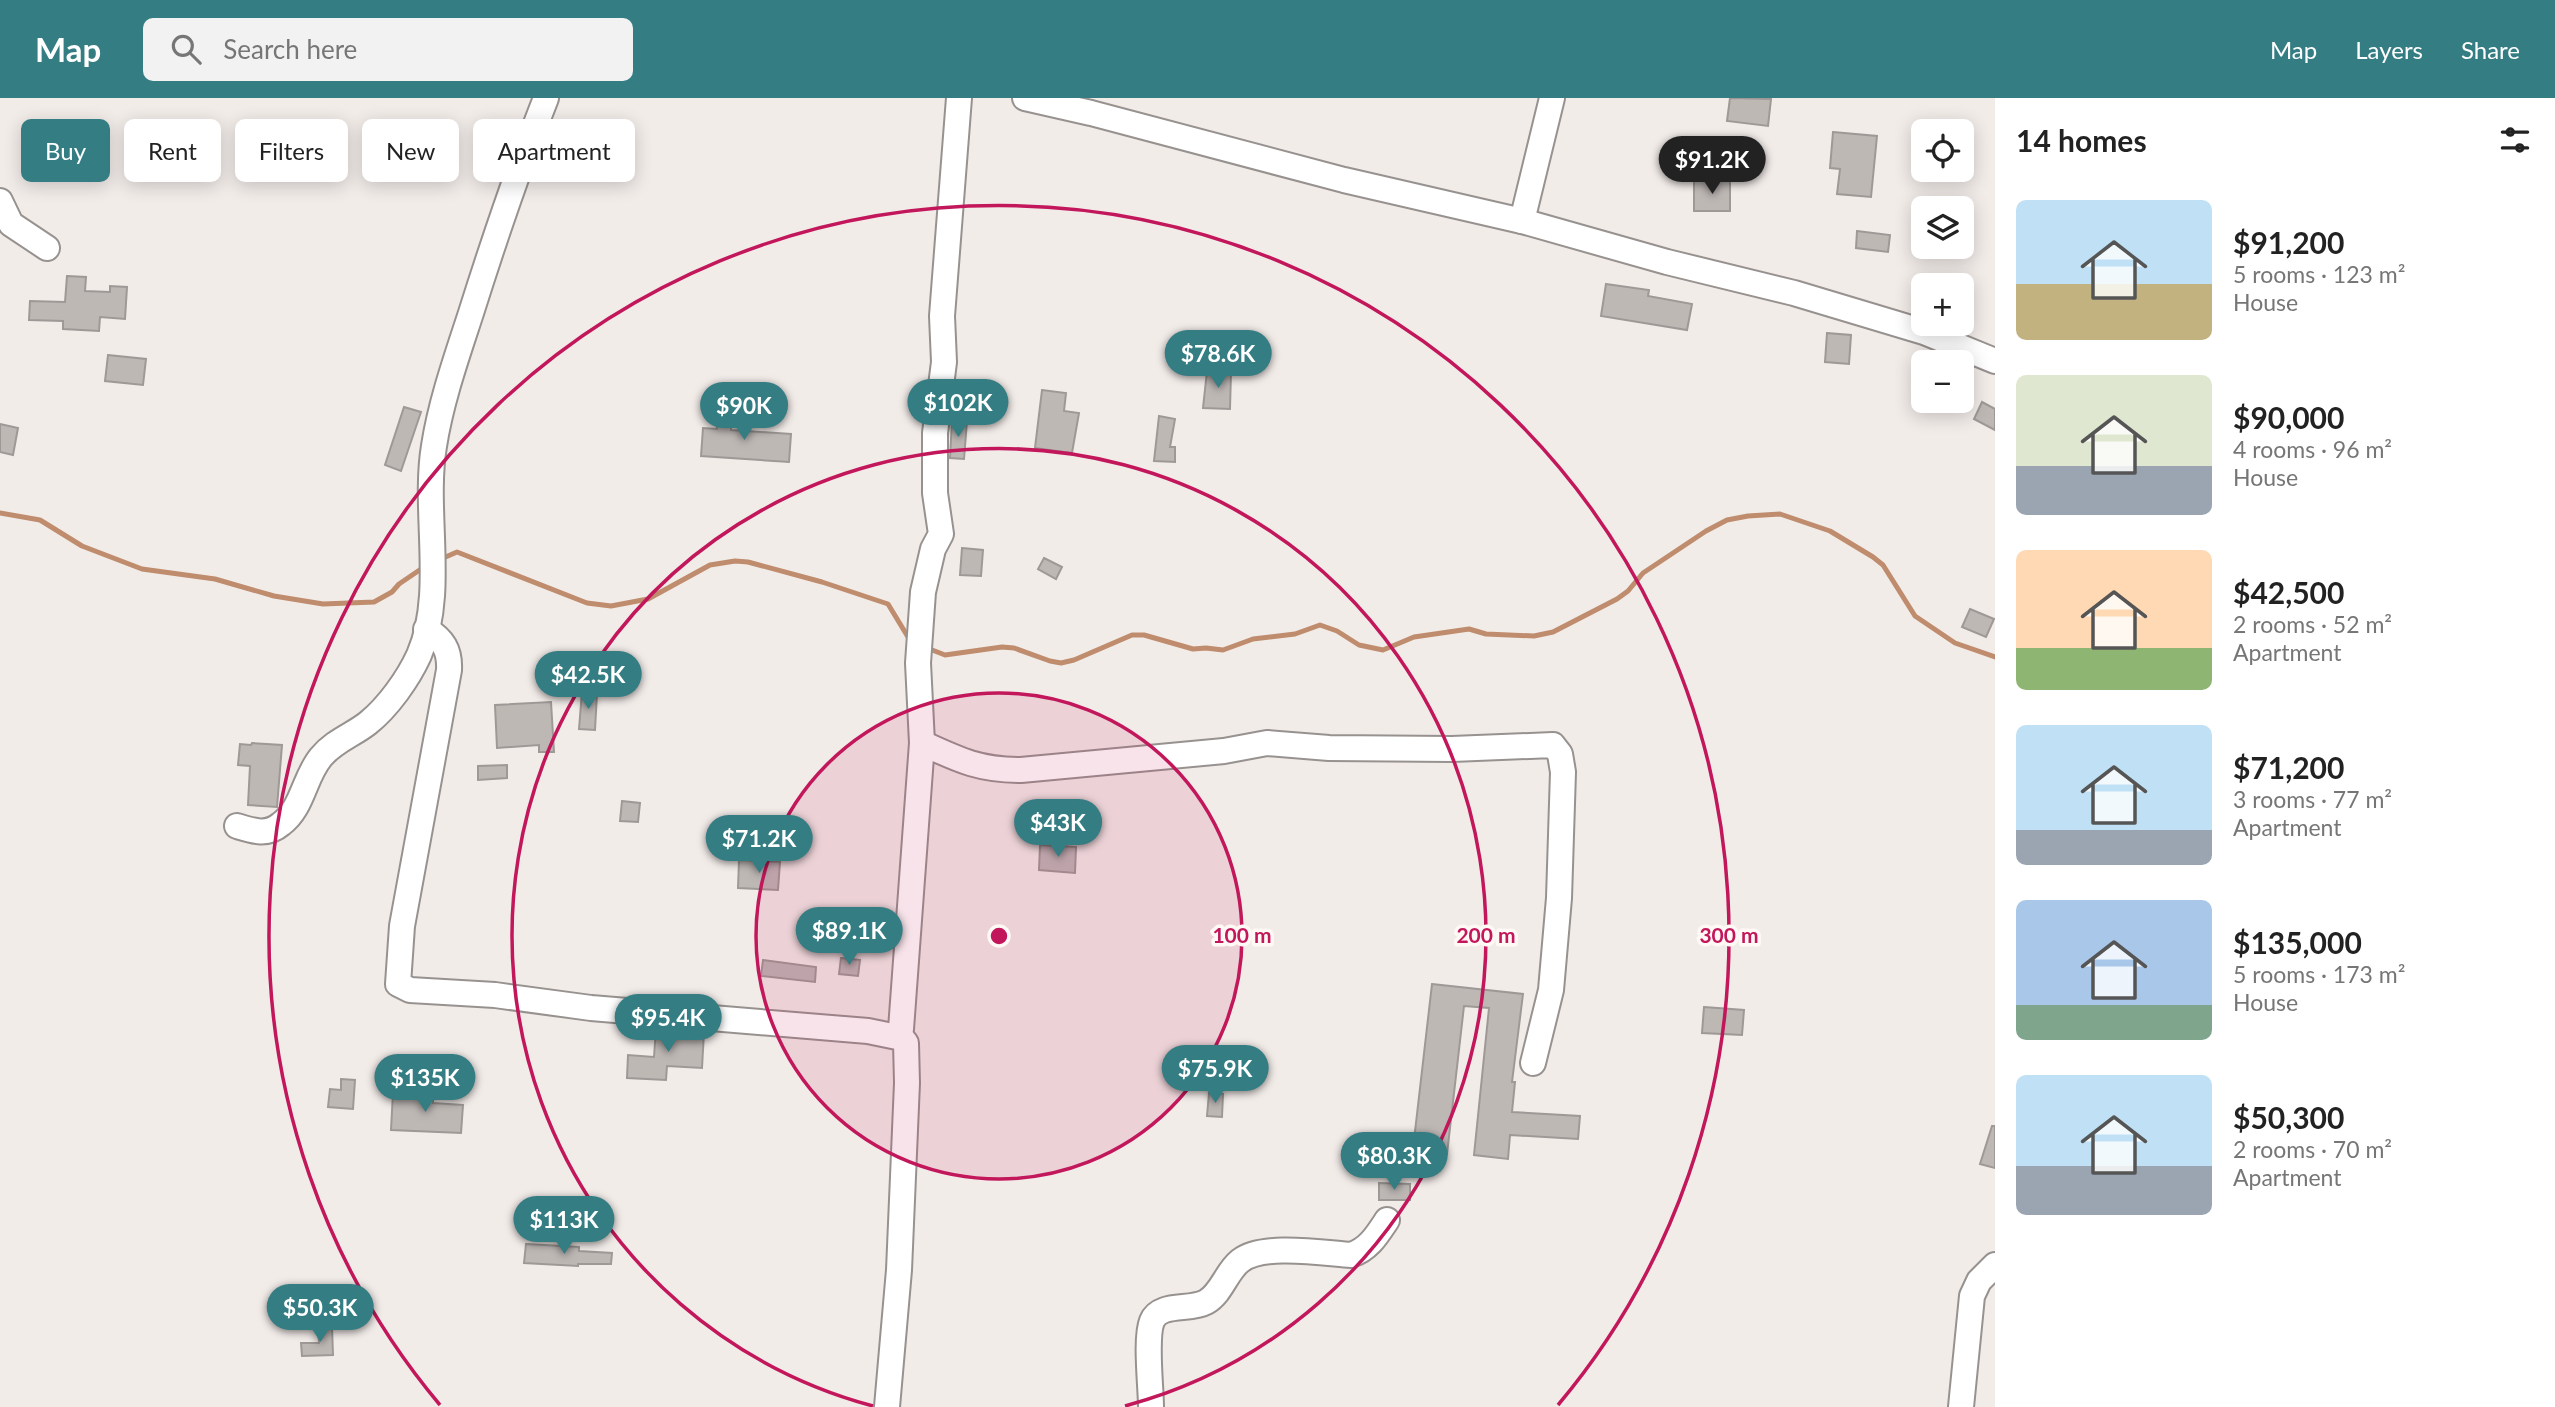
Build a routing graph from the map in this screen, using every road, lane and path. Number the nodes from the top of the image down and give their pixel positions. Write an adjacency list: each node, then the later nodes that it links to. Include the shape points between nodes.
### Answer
1 (545, 98): 10 (street, via 506,201 434,444 432,585)
2 (959, 98): 11 (street, via 942,316 944,362 935,433 935,493 941,534 923,592 918,663)
3 (1025, 98): 5 (street)
4 (1552, 98): 7 (street)
5 (1091, 105): 7 (street, via 1345,180)
6 (0, 201): 8 (street, via 11,224)
7 (1522, 221): 9 (street, via 1846,308 1924,332)
8 (47, 248)
9 (1995, 361)
10 (426, 629): 12 (street, via 419,655 404,681 368,723 328,749 309,774 291,814 269,832); 13 (street, via 447,650 449,670 402,926 401,987)
11 (922, 743): 13 (street, via 901,1029); 14 (street, via 969,764 997,770 1170,757 1267,743 1425,749 1553,745 1563,772 1559,898 1550,990)
12 (237, 826)
13 (896, 1035): 17 (street, via 905,1043 907,1083 900,1270)
14 (1533, 1063)
15 (1387, 1220): 18 (street, via 1361,1252 1252,1254 1238,1262 1205,1303 1160,1311 1150,1332)
16 (1995, 1265): 19 (street, via 1972,1296)
17 (887, 1407)
18 (1151, 1407)
19 (1961, 1407)

